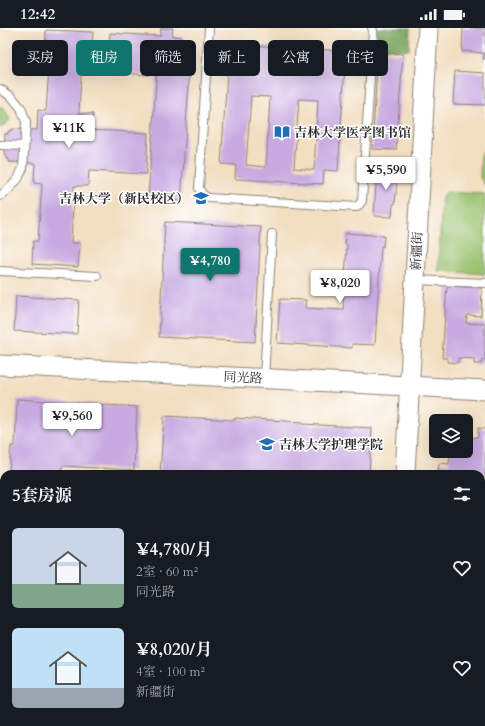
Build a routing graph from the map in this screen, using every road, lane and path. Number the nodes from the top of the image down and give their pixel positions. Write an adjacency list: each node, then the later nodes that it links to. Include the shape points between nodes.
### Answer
1 (209, 28): 2 (lane, via 199,188 202,194 208,198 357,207 362,201)
2 (372, 28)
3 (428, 28): 11 (street, 新疆街)
4 (0, 90): 6 (lane, via 21,108 26,122)
5 (0, 145): 6 (lane)
6 (24, 146): 7 (lane, via 23,168 18,179)
7 (0, 196)
8 (272, 234): 14 (lane)
9 (0, 271): 10 (lane)
10 (97, 276)
11 (415, 280): 12 (lane); 15 (street, 新疆街)
12 (485, 284)
13 (0, 365): 14 (street, 同光路)
14 (264, 379): 15 (street, 同光路)
15 (409, 386): 16 (street, 同光路); 17 (street, 新疆街)
16 (485, 390)
17 (405, 470)

